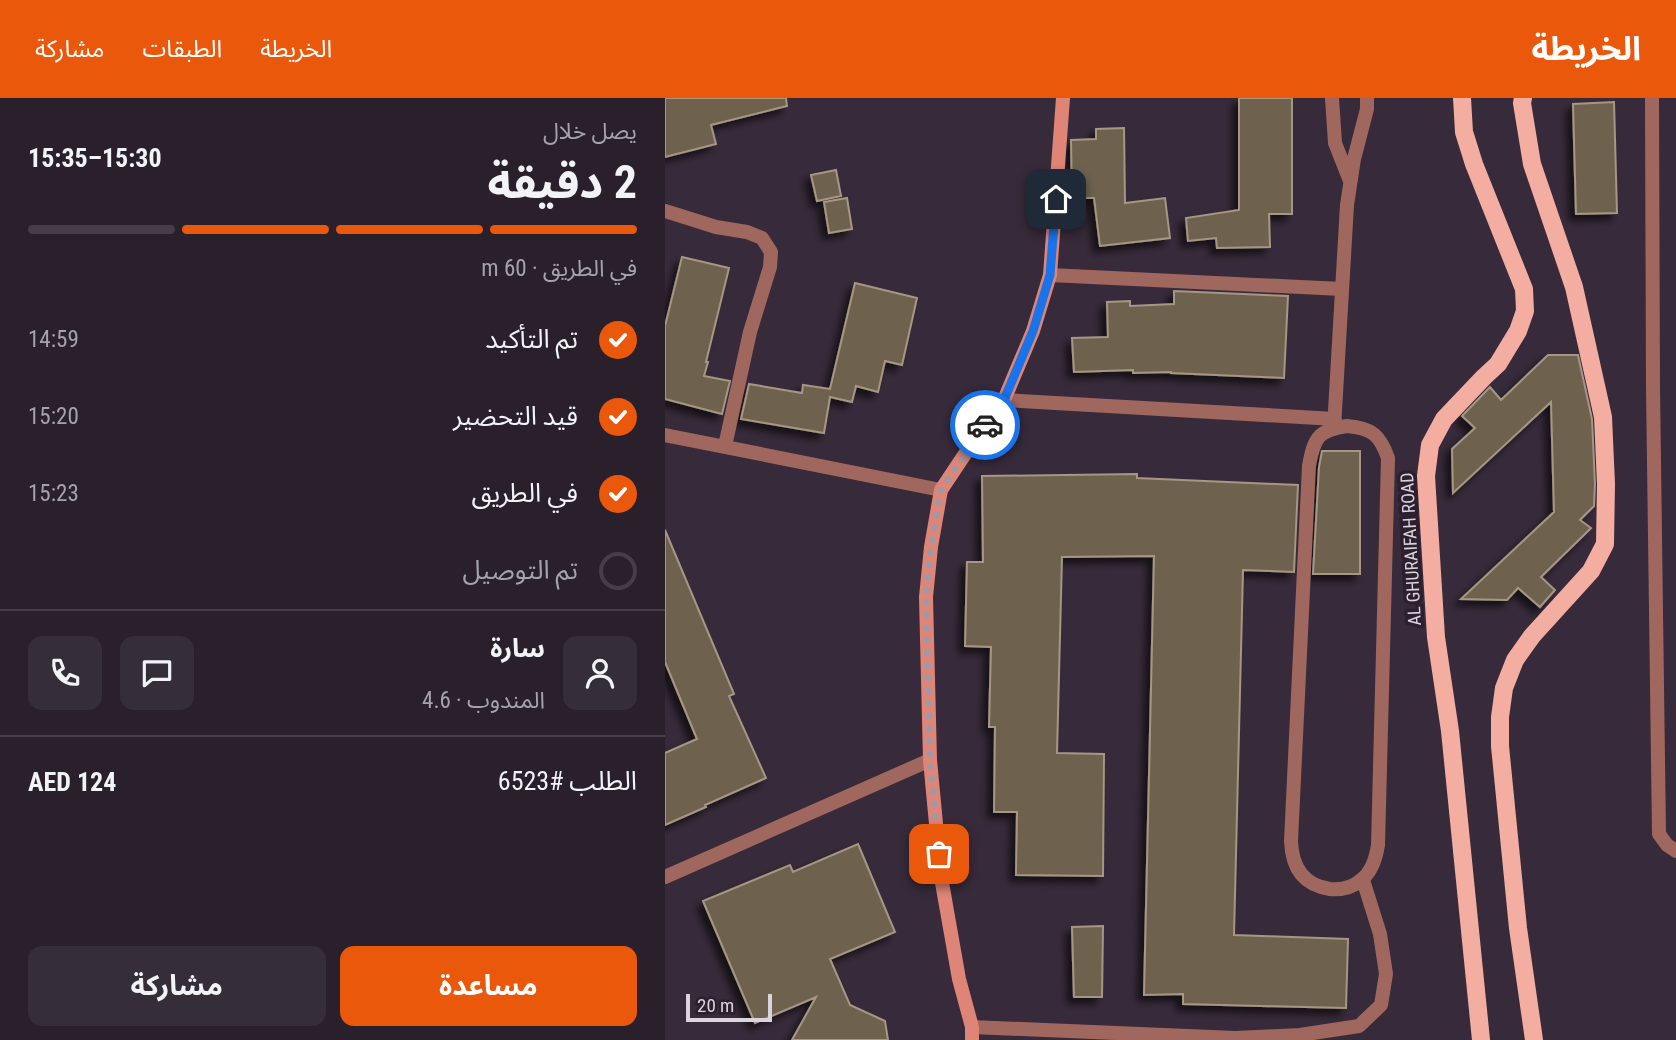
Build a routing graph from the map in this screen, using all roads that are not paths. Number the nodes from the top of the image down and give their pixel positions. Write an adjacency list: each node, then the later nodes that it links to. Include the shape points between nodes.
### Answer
1 (1063, 98): 9 (street)
2 (1332, 98): 7 (street, via 1335,143)
3 (1367, 98): 7 (street)
4 (1462, 98): 21 (main road, AL GHURAIFAH ROAD, via 1464,132 1524,289 1525,311 1498,364 1444,419 1430,445 1426,476 1436,637)
5 (1523, 98): 22 (main road, via 1532,164 1574,287 1603,418 1606,484 1605,544 1591,571 1515,660 1500,716 1518,928)
6 (1653, 98): 17 (street, via 1659,834)
7 (1351, 182): 10 (street)
8 (665, 211): 14 (street, via 747,232 762,238 771,252)
9 (1050, 275): 10 (street); 11 (street)
10 (1342, 289): 12 (street)
11 (1004, 400): 12 (street); 15 (street)
12 (1335, 424): 19 (street, via 1372,432 1388,458 1378,845); 19 (street, via 1315,440 1309,466 1292,854 1313,885 1338,890)
13 (665, 435): 14 (street)
14 (725, 446): 15 (street)
15 (941, 490): 16 (street, via 926,597)
16 (930, 760): 18 (street); 20 (street, via 941,877)
17 (1676, 851)
18 (665, 877)
19 (1363, 880): 20 (street, via 1380,934 1386,974 1381,1005 1359,1026 1235,1038)
20 (972, 1033)
21 (1481, 1040)
22 (1534, 1040)

